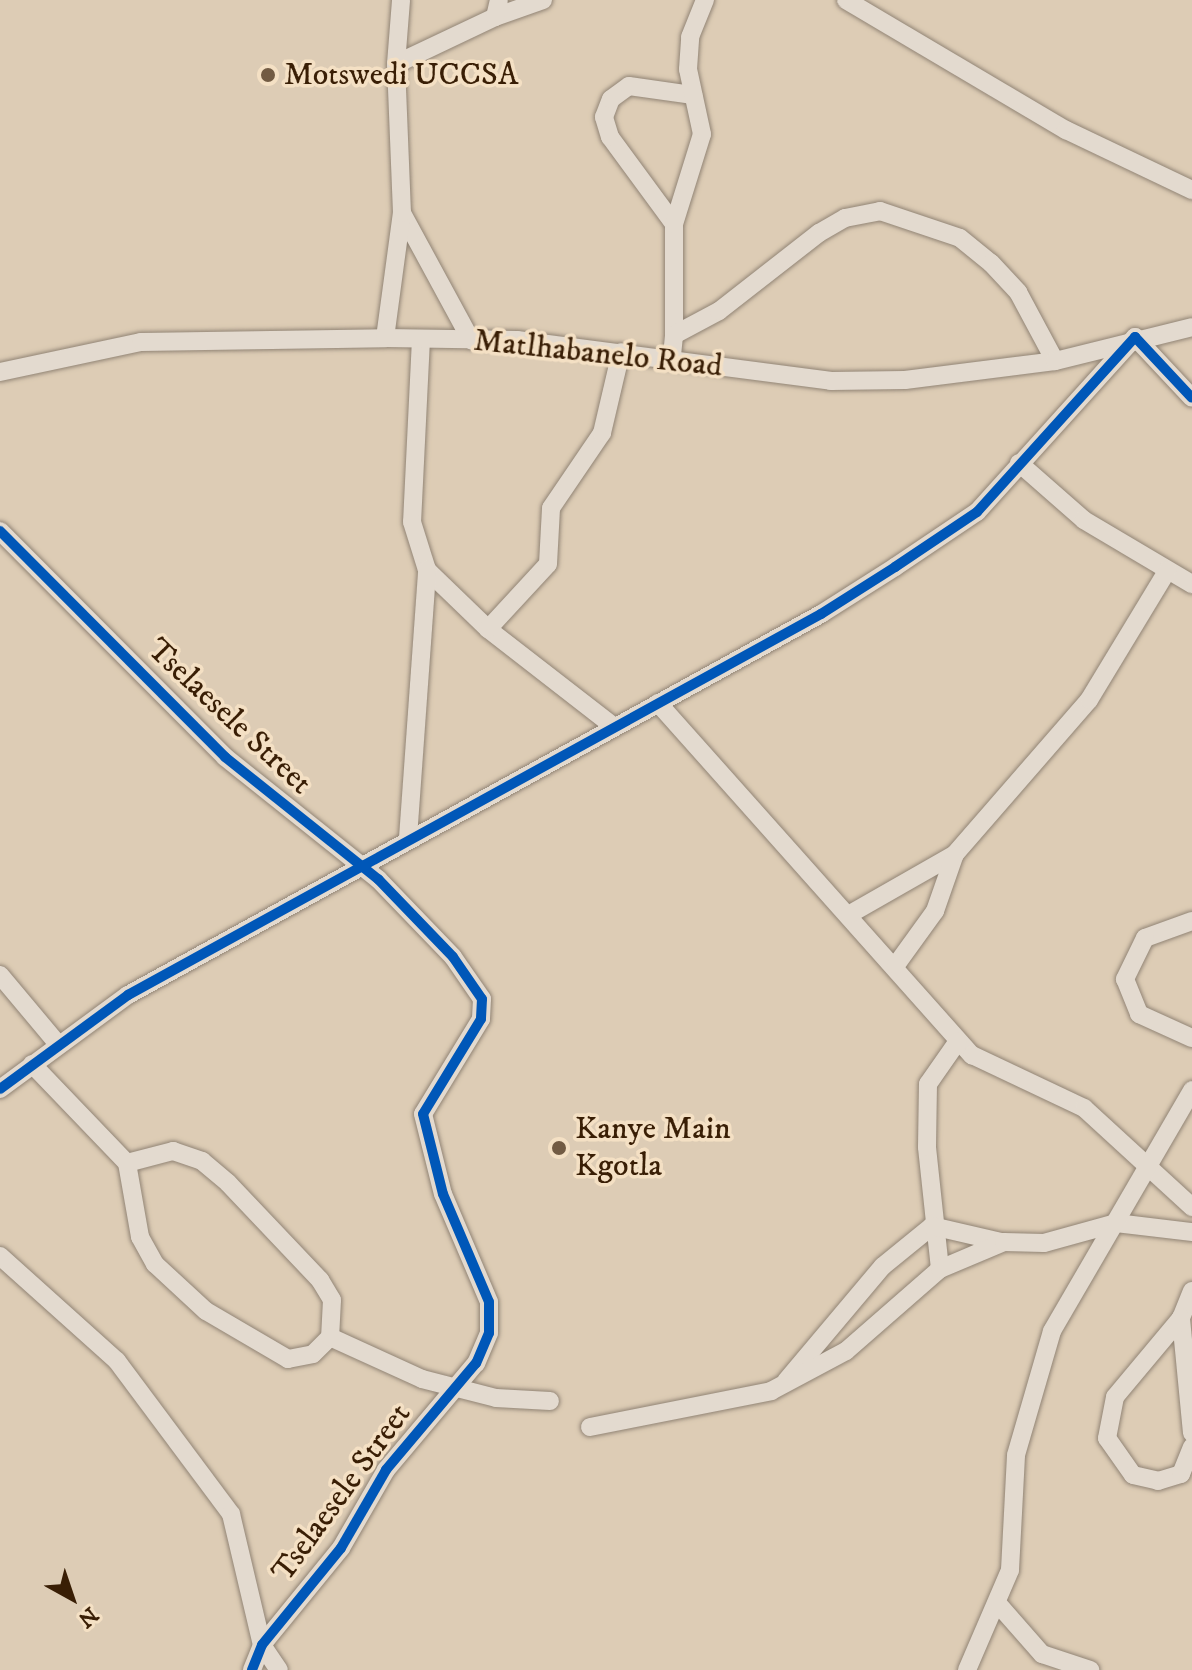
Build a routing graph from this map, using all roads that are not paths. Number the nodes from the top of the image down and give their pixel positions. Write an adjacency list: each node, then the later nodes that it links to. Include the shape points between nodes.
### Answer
1 (401, 0): 6 (street)
2 (543, 0): 5 (street)
3 (705, 0): 7 (street, via 690,37)
4 (846, 0): 8 (street, via 1066,130)
5 (497, 9): 6 (street)
6 (396, 64): 9 (street)
7 (693, 95): 10 (street, via 702,134); 10 (street, via 629,86 611,99 604,117 610,137)
8 (1192, 190)
9 (402, 213): 14 (street); 16 (street)
10 (674, 224): 12 (street)
11 (1192, 327): 13 (street, Matlhabanelo Road)
12 (674, 335): 18 (street); 19 (street, via 719,311 819,233 845,218 880,211 960,238 991,263 1018,292)
13 (1135, 337): 19 (street, Matlhabanelo Road); 21 (street); 22 (street, via 1077,409)
14 (385, 338): 15 (street, Matlhabanelo Road); 20 (street, Matlhabanelo Road, via 141,342)
15 (421, 339): 16 (street, Matlhabanelo Road); 24 (street, via 412,522)
16 (471, 340): 17 (street, Matlhabanelo Road)
17 (621, 352): 18 (street, Matlhabanelo Road); 27 (street, via 602,433 551,508 548,564)
18 (672, 355): 19 (street, Matlhabanelo Road, via 854,382)
19 (1055, 361)
20 (0, 372)
21 (1192, 398)
22 (1019, 463): 25 (street, via 1084,520); 28 (street, via 977,512 821,614)
23 (0, 531): 32 (street, Tselaesele Street, via 225,757)
24 (427, 570): 27 (street); 30 (street)
25 (1167, 571): 26 (street); 31 (street, via 1089,700)
26 (1192, 584)
27 (488, 629): 29 (street)
28 (658, 703): 29 (street); 33 (street)
29 (613, 726): 30 (street)
30 (408, 838): 32 (street)
31 (955, 854): 33 (street); 35 (street, via 935,911)
32 (364, 866): 39 (street, via 128,995); 58 (street, Tselaesele Street, via 453,957 482,999 481,1019 423,1114 443,1194 489,1302 489,1333 476,1363)
33 (850, 914): 35 (street)
34 (1192, 921): 37 (street, via 1145,938 1125,979 1139,1014)
35 (896, 965): 38 (street)
36 (0, 975): 39 (street)
37 (1192, 1038)
38 (958, 1041): 44 (street, via 989,1066 1084,1108); 47 (street, via 928,1084)
39 (57, 1043): 40 (street)
40 (32, 1064): 41 (street); 43 (street)
41 (0, 1089)
42 (1192, 1090): 44 (street)
43 (127, 1163): 56 (street, via 173,1151 202,1161 228,1183 326,1290 335,1316); 56 (street, via 140,1237 176,1288 288,1359 306,1358)
44 (1151, 1170): 45 (street); 46 (street)
45 (1192, 1207)
46 (1116, 1223): 48 (street); 49 (street, via 1044,1243); 64 (street, via 1052,1331 1031,1390 1016,1455 1010,1570)
47 (932, 1226): 49 (street); 51 (street); 52 (street)
48 (1192, 1232)
49 (1004, 1242): 51 (street)
50 (0, 1256): 65 (street, via 117,1361 231,1514)
51 (940, 1269): 54 (street)
52 (862, 1291): 54 (street); 57 (street)
53 (1192, 1291): 55 (street)
54 (884, 1311): 57 (street, via 846,1351)
55 (1181, 1318): 61 (street); 63 (street, via 1115,1397 1107,1438 1133,1475)
56 (330, 1337): 58 (street)
57 (782, 1385): 60 (street)
58 (452, 1386): 59 (street); 65 (street, Tselaesele Street, via 386,1470 341,1548)
59 (550, 1401)
60 (590, 1427)
61 (1192, 1433)
62 (1192, 1447): 63 (street)
63 (1186, 1480)
64 (998, 1604): 68 (street); 69 (street, via 1042,1654)
65 (262, 1645): 66 (street, Tselaesele Street); 67 (street)
66 (252, 1670)
67 (279, 1670)
68 (967, 1670)
69 (1090, 1670)

